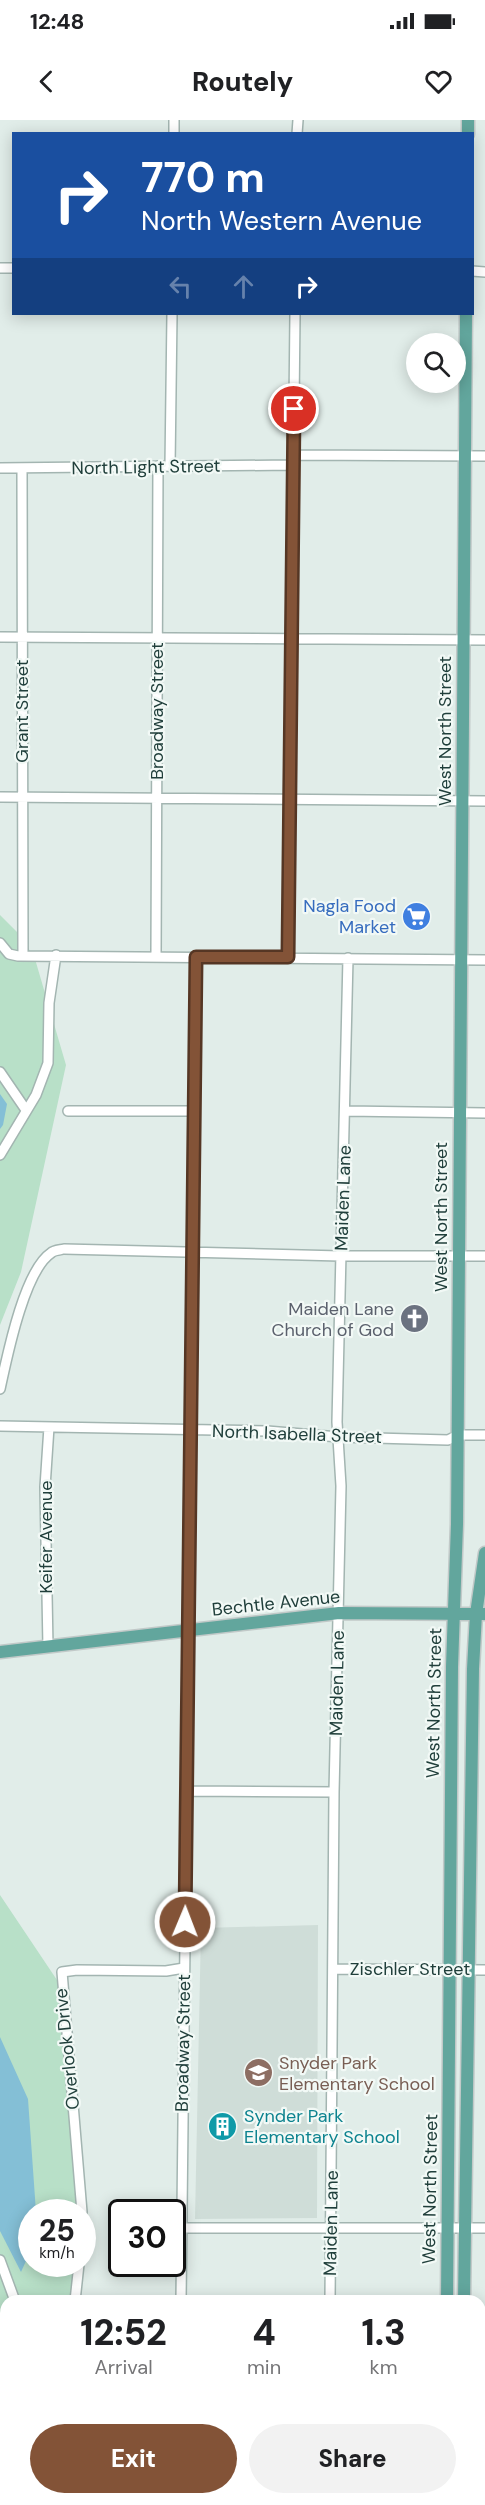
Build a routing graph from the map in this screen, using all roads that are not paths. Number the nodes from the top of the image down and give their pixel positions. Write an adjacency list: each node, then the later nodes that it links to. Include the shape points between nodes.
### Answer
1 (172, 315): 9 (street)
2 (295, 315): 4 (street)
3 (466, 315): 5 (main road, West North Street)
4 (294, 455): 5 (street); 7 (street)
5 (465, 456): 6 (street); 16 (main road, West North Street)
6 (485, 456)
7 (292, 465): 9 (street, North Light Street); 15 (street)
8 (158, 466): 9 (street, North Light Street); 11 (street, North Light Street); 14 (street, Broadway Street)
9 (170, 466)
10 (0, 468): 11 (street, North Light Street)
11 (22, 468): 13 (street, Grant Street)
12 (0, 637): 13 (street)
13 (22, 637): 14 (street); 19 (street, Grant Street)
14 (157, 638): 15 (street); 20 (street, Broadway Street)
15 (291, 639): 16 (street); 21 (street)
16 (464, 640): 17 (street); 22 (main road, West North Street)
17 (485, 640)
18 (0, 797): 19 (street)
19 (23, 797): 20 (street); 25 (street, Grant Street)
20 (157, 798): 21 (street); 27 (street, Broadway Street)
21 (290, 799): 22 (street); 29 (street)
22 (462, 801): 23 (street); 31 (main road, West North Street)
23 (485, 801)
24 (0, 943): 25 (street, via 9,954)
25 (23, 955): 26 (street)
26 (56, 956): 27 (street); 34 (street, via 49,1003 48,1063)
27 (156, 956): 28 (street)
28 (196, 957): 29 (street); 37 (street, Broadway Street)
29 (288, 957): 30 (street)
30 (348, 958): 31 (street); 36 (street, Maiden Lane)
31 (461, 960): 32 (street); 38 (main road, West North Street)
32 (485, 960)
33 (0, 1072): 34 (street)
34 (26, 1110): 40 (street)
35 (68, 1111): 37 (street)
36 (346, 1111): 38 (street); 42 (street, Maiden Lane)
37 (195, 1112): 41 (street, Broadway Street)
38 (460, 1113): 39 (street); 43 (main road, West North Street)
39 (485, 1113)
40 (0, 1155)
41 (193, 1253): 42 (street); 45 (street, via 52,1251 44,1259 18,1313); 48 (street, Broadway Street)
42 (340, 1256): 43 (street); 51 (street, Maiden Lane)
43 (459, 1256): 44 (street); 49 (main road, West North Street)
44 (485, 1256)
45 (0, 1389)
46 (0, 1426): 47 (street, North Isabella Street)
47 (49, 1427): 48 (street, North Isabella Street); 57 (street, Keifer Avenue, via 45,1487)
48 (191, 1430): 51 (street, North Isabella Street); 56 (street, Broadway Street)
49 (458, 1435): 50 (street, North Isabella Street); 51 (street, North Isabella Street, via 448,1440); 54 (main road, West North Street)
50 (485, 1435)
51 (339, 1437): 53 (street, Maiden Lane)
52 (485, 1553): 55 (main road, West North Street)
53 (339, 1612): 54 (main road, Bechtle Avenue); 56 (main road, Bechtle Avenue); 60 (street, Maiden Lane)
54 (453, 1613): 55 (main road, Bechtle Avenue); 63 (main road, West North Street)
55 (480, 1614): 64 (main road, West North Street)
56 (190, 1630): 57 (main road, Bechtle Avenue); 59 (street, Broadway Street)
57 (48, 1647): 58 (main road, Bechtle Avenue)
58 (0, 1652)
59 (187, 1791): 60 (street); 61 (street, Broadway Street)
60 (334, 1792): 62 (street, Maiden Lane)
61 (184, 1968): 66 (street, Overlook Drive, via 62,1972); 67 (street, Broadway Street)
62 (334, 1969): 63 (street, Zischler Street); 72 (street, Maiden Lane)
63 (450, 1969): 64 (street, Zischler Street); 69 (main road, West North Street)
64 (468, 1969): 65 (street, Zischler Street); 70 (main road, West North Street)
65 (485, 1970)
66 (81, 2199)
67 (181, 2199)
68 (186, 2228): 72 (street)
69 (447, 2228): 70 (street); 72 (street); 80 (main road, West North Street)
70 (465, 2228): 71 (street); 81 (main road, West North Street)
71 (485, 2228)
72 (330, 2229): 79 (street, Maiden Lane)
73 (0, 2260): 76 (street)
74 (78, 2277): 77 (street)
75 (180, 2277): 78 (street, Broadway Street)
76 (13, 2295)
77 (76, 2295)
78 (180, 2295)
79 (330, 2295)
80 (447, 2295)
81 (464, 2295)

